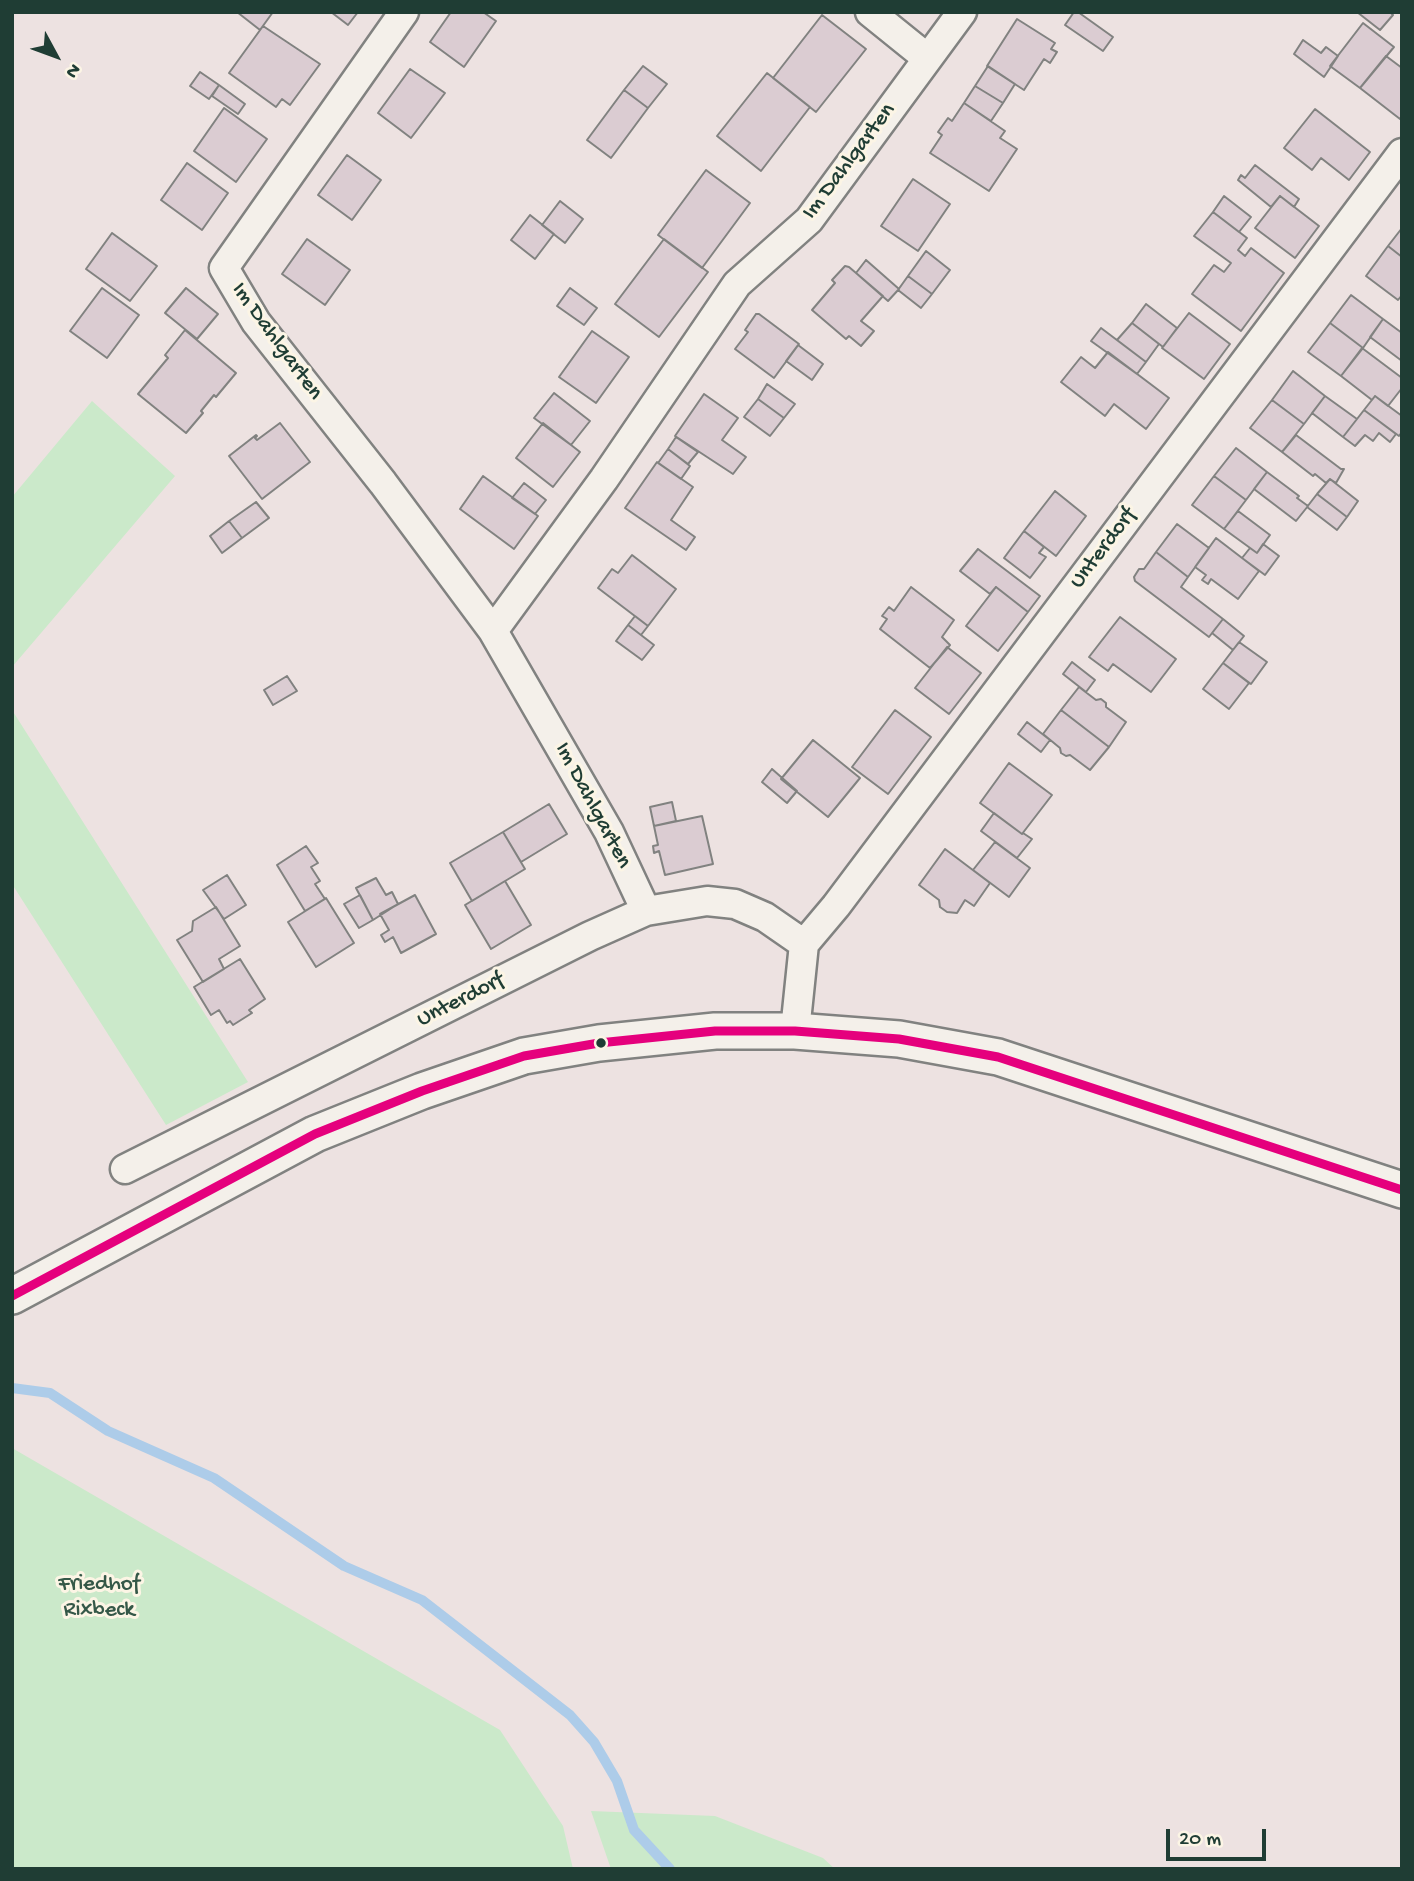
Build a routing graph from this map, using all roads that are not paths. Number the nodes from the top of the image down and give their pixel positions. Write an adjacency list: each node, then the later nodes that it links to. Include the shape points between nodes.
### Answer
1 (404, 12): 6 (street, Im Dahlgarten, via 224,268 256,322)
2 (870, 12): 4 (street)
3 (962, 12): 4 (street, Im Dahlgarten)
4 (927, 58): 6 (street, Im Dahlgarten, via 809,219 737,284)
5 (1402, 153): 8 (street, Unterdorf)
6 (493, 631): 7 (street, Im Dahlgarten, via 609,832)
7 (646, 911): 8 (street, Unterdorf, via 707,901 735,904 765,917); 10 (street, Unterdorf)
8 (804, 944): 9 (street)
9 (794, 1031): 11 (street, via 899,1039 998,1058); 12 (street, via 715,1031 524,1056 315,1134)
10 (124, 1169)
11 (1402, 1190)
12 (12, 1296)

